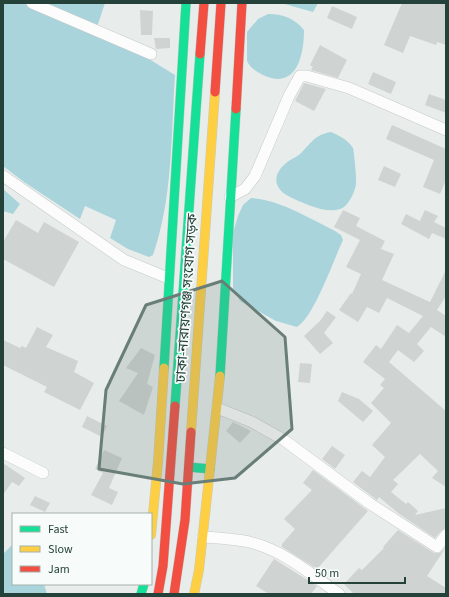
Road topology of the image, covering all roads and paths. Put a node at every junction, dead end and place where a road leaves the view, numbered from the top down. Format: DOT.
graph roads {
  1 [pos="32,3"];
  2 [pos="186,3"];
  3 [pos="204,3"];
  4 [pos="221,3"];
  5 [pos="242,3"];
  6 [pos="150,54"];
  7 [pos="446,130"];
  8 [pos="3,176"];
  9 [pos="230,197"];
  10 [pos="168,278"];
  11 [pos="217,408"];
  12 [pos="3,453"];
  13 [pos="158,462"];
  14 [pos="171,462"];
  15 [pos="189,467"];
  16 [pos="210,469"];
  17 [pos="43,473"];
  18 [pos="152,525"];
  19 [pos="446,535"];
  20 [pos="203,537"];
  21 [pos="158,594"];
  22 [pos="174,594"];
  23 [pos="194,594"];
  24 [pos="339,594"];
  1 -- 6 [label="street"];
  2 -- 10 [label="main road"];
  3 -- 14 [label="main road, ঢাকা-নারায়ণগঞ্জ সংযোগ সড়ক"];
  4 -- 15 [label="main road, ঢাকা-নারায়ণগঞ্জ সংযোগ সড়ক"];
  5 -- 9 [label="main road"];
  7 -- 9 [label="street"];
  8 -- 10 [label="street"];
  9 -- 11 [label="main road"];
  10 -- 13 [label="main road"];
  11 -- 16 [label="main road"];
  11 -- 19 [label="street"];
  12 -- 17 [label="street"];
  13 -- 14 [label="main road"];
  13 -- 18 [label="main road"];
  14 -- 21 [label="main road, ঢাকা-নারায়ণগঞ্জ সংযোগ সড়ক"];
  15 -- 16 [label="main road"];
  15 -- 22 [label="main road, ঢাকা-নারায়ণগঞ্জ সংযোগ সড়ক"];
  16 -- 20 [label="main road"];
  20 -- 23 [label="main road"];
  20 -- 24 [label="street"];
}
